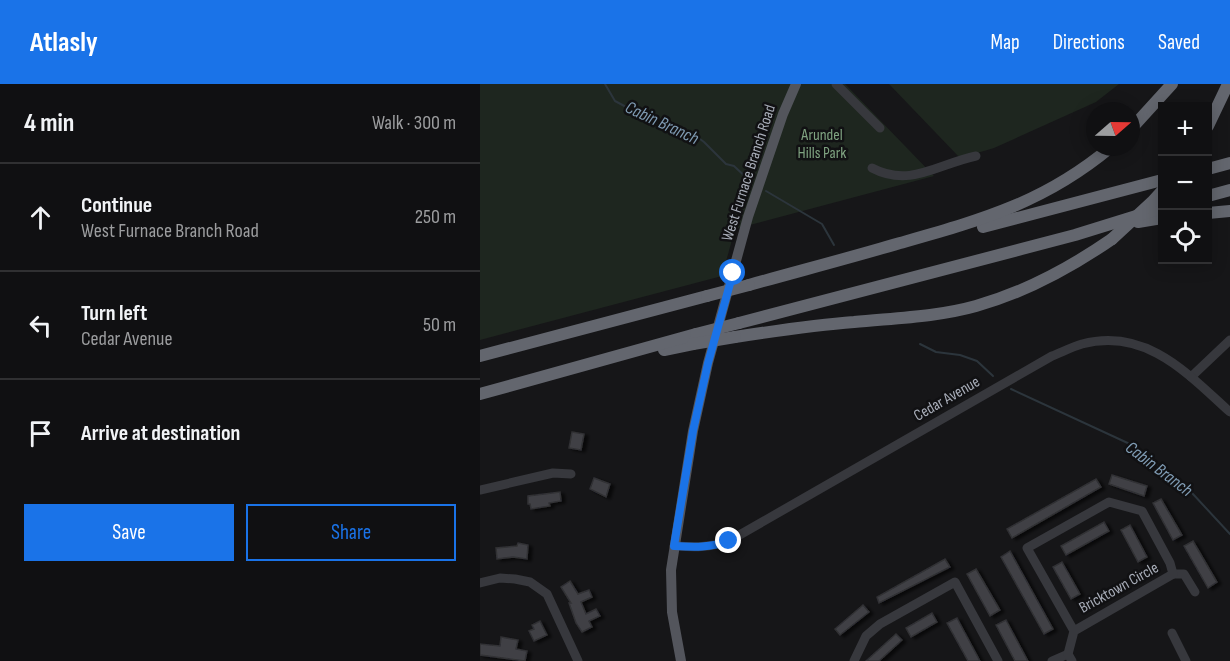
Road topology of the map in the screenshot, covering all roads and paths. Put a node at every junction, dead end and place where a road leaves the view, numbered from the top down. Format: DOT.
graph roads {
  1 [pos="796,84"];
  2 [pos="836,84"];
  3 [pos="1172,84"];
  4 [pos="1228,84"];
  5 [pos="1212,118"];
  6 [pos="1140,119"];
  7 [pos="880,128"];
  8 [pos="976,156"];
  9 [pos="1099,156"];
  10 [pos="1230,163"];
  11 [pos="872,168"];
  12 [pos="1212,168"];
  13 [pos="1158,181"];
  14 [pos="1230,190"];
  15 [pos="1158,195"];
  16 [pos="1212,195"];
  17 [pos="1158,209"];
  18 [pos="1230,211"];
  19 [pos="1212,213"];
  20 [pos="1158,219"];
  21 [pos="1075,235"];
  22 [pos="854,256"];
  23 [pos="694,339"];
  24 [pos="1230,340"];
  25 [pos="480,356"];
  26 [pos="1191,376"];
  27 [pos="480,395"];
  28 [pos="1230,412"];
  29 [pos="571,474"];
  30 [pos="480,490"];
  31 [pos="674,546"];
  32 [pos="1173,574"];
  33 [pos="480,583"];
  34 [pos="1195,592"];
  35 [pos="1074,631"];
  36 [pos="1172,633"];
  37 [pos="1070,657"];
  38 [pos="578,661"];
  39 [pos="681,661"];
  40 [pos="854,661"];
  41 [pos="998,661"];
  42 [pos="1052,661"];
  43 [pos="1186,661"];
  1 -- 31 [label="main road, West Furnace Branch Road"];
  2 -- 7 [label="street"];
  3 -- 6 [label="highway"];
  4 -- 5 [label="highway"];
  8 -- 11 [label="street"];
  9 -- 22 [label="highway"];
  10 -- 12 [label="highway"];
  13 -- 22 [label="highway"];
  14 -- 16 [label="highway"];
  15 -- 23 [label="highway, bridge"];
  17 -- 21 [label="highway"];
  18 -- 19 [label="highway"];
  20 -- 21 [label="highway"];
  21 -- 23 [label="highway, bridge"];
  22 -- 25 [label="highway, bridge"];
  23 -- 27 [label="highway"];
  24 -- 26 [label="street"];
  26 -- 28 [label="street, Cedar Avenue"];
  26 -- 31 [label="street, Cedar Avenue"];
  29 -- 30 [label="street"];
  31 -- 39 [label="main road, West Furnace Branch Road"];
  32 -- 34 [label="street"];
  32 -- 35 [label="street, Bricktown Circle"];
  32 -- 35 [label="street, Bricktown Circle"];
  33 -- 38 [label="street"];
  35 -- 37 [label="street, Bricktown Circle"];
  36 -- 43 [label="street"];
  37 -- 42 [label="street"];
  40 -- 41 [label="street"];
}
